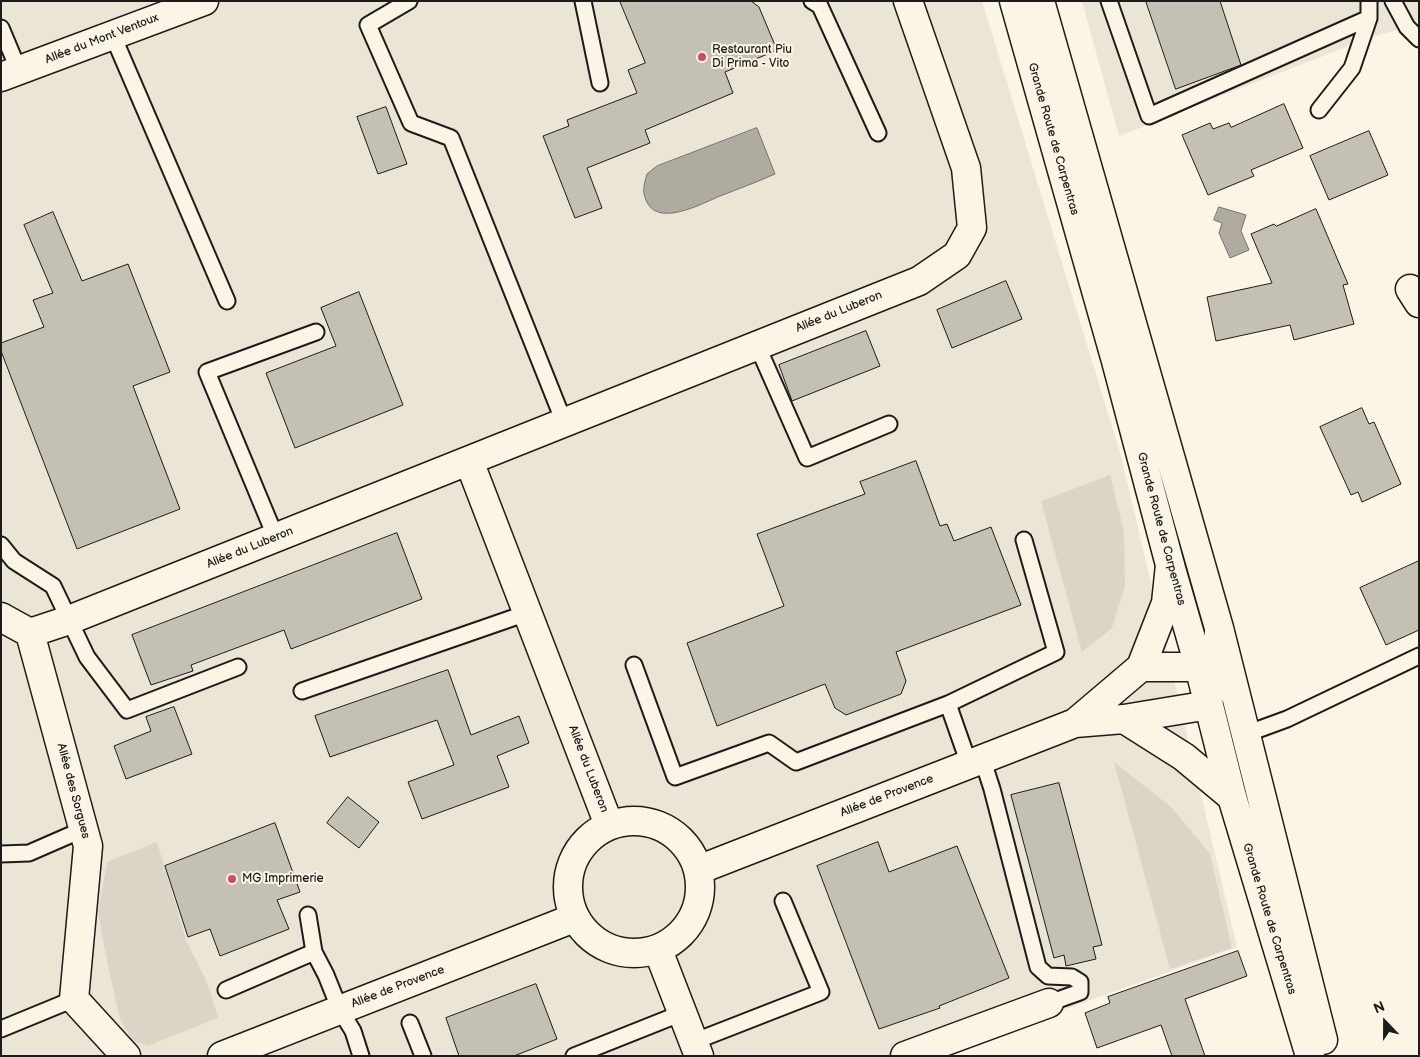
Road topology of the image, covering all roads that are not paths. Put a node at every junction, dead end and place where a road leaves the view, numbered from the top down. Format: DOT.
graph roads {
  1 [pos="204,1"];
  2 [pos="409,1"];
  3 [pos="583,1"];
  4 [pos="812,1"];
  5 [pos="908,1"];
  6 [pos="1014,1"];
  7 [pos="1040,1"];
  8 [pos="1109,1"];
  9 [pos="1369,1"];
  10 [pos="1393,1"];
  11 [pos="155,10"];
  12 [pos="1369,18"];
  13 [pos="1,28"];
  14 [pos="113,36"];
  15 [pos="1419,39"];
  16 [pos="10,74"];
  17 [pos="600,82"];
  18 [pos="1319,110"];
  19 [pos="878,133"];
  20 [pos="227,301"];
  21 [pos="316,332"];
  22 [pos="757,345"];
  23 [pos="564,422"];
  24 [pos="889,424"];
  25 [pos="469,461"];
  26 [pos="276,538"];
  27 [pos="1024,540"];
  28 [pos="1,545"];
  29 [pos="1170,565"];
  30 [pos="528,613"];
  31 [pos="1,617"];
  32 [pos="69,620"];
  33 [pos="1219,628"];
  34 [pos="30,633"];
  35 [pos="1419,656"];
  36 [pos="634,665"];
  37 [pos="238,667"];
  38 [pos="1141,667"];
  39 [pos="1207,668"];
  40 [pos="302,691"];
  41 [pos="1207,702"];
  42 [pos="948,704"];
  43 [pos="1124,719"];
  44 [pos="1075,723"];
  45 [pos="1246,734"];
  46 [pos="976,761"];
  47 [pos="1256,776"];
  48 [pos="1232,797"];
  49 [pos="610,825"];
  50 [pos="84,829"];
  51 [pos="1,854"];
  52 [pos="698,870"];
  53 [pos="783,901"];
  54 [pos="308,914"];
  55 [pos="574,918"];
  56 [pos="658,950"];
  57 [pos="314,952"];
  58 [pos="226,990"];
  59 [pos="74,999"];
  60 [pos="1049,1003"];
  61 [pos="340,1010"];
  62 [pos="682,1013"];
  63 [pos="410,1023"];
  64 [pos="1,1029"];
  65 [pos="696,1049"];
  66 [pos="119,1053"];
  67 [pos="222,1056"];
  68 [pos="360,1056"];
  69 [pos="422,1056"];
  70 [pos="574,1056"];
  71 [pos="905,1056"];
  72 [pos="1310,1056"];
  73 [pos="1327,1056"];
  1 -- 11 [label="street, Allée du Mont Ventoux"];
  2 -- 23 [label="lane"];
  3 -- 17 [label="lane"];
  4 -- 19 [label="lane"];
  5 -- 22 [label="street, Allée du Luberon"];
  6 -- 29 [label="street, Grande Route de Carpentras"];
  7 -- 33 [label="street, Grande Route de Carpentras"];
  8 -- 12 [label="lane"];
  9 -- 12 [label="lane"];
  10 -- 15 [label="lane"];
  11 -- 14 [label="street, Allée du Mont Ventoux"];
  12 -- 18 [label="lane"];
  13 -- 16 [label="lane"];
  14 -- 16 [label="street, Allée du Mont Ventoux"];
  14 -- 20 [label="lane"];
  21 -- 26 [label="lane"];
  22 -- 23 [label="street, Allée du Luberon"];
  22 -- 24 [label="lane"];
  23 -- 25 [label="street, Allée du Luberon"];
  25 -- 26 [label="street, Allée du Luberon"];
  25 -- 30 [label="street, Allée du Luberon"];
  26 -- 32 [label="street, Allée du Luberon"];
  27 -- 42 [label="lane"];
  28 -- 32 [label="lane"];
  29 -- 38 [label="street, Allée de Provence"];
  29 -- 39 [label="street, Grande Route de Carpentras"];
  30 -- 40 [label="lane"];
  30 -- 49 [label="street, Allée du Luberon"];
  31 -- 34 [label="street"];
  32 -- 34 [label="street, Allée du Luberon"];
  32 -- 37 [label="lane"];
  33 -- 39 [label="street"];
  33 -- 45 [label="street, Grande Route de Carpentras"];
  34 -- 50 [label="street, Allée des Sorgues"];
  35 -- 45 [label="lane"];
  36 -- 42 [label="lane"];
  38 -- 39 [label="street"];
  38 -- 44 [label="street, Allée de Provence"];
  39 -- 41 [label="street, Grande Route de Carpentras"];
  39 -- 47 [label="street"];
  41 -- 43 [label="street, Allée de Provence"];
  41 -- 48 [label="street, Grande Route de Carpentras"];
  42 -- 46 [label="lane"];
  43 -- 44 [label="street, Allée de Provence"];
  43 -- 48 [label="street"];
  44 -- 46 [label="street, Allée de Provence"];
  45 -- 47 [label="street, Grande Route de Carpentras"];
  46 -- 52 [label="street, Allée de Provence"];
  46 -- 60 [label="lane"];
  47 -- 73 [label="street, Grande Route de Carpentras"];
  48 -- 72 [label="street, Grande Route de Carpentras"];
  49 -- 52 [label="street"];
  49 -- 55 [label="street"];
  50 -- 51 [label="lane"];
  50 -- 59 [label="street, Allée des Sorgues"];
  52 -- 56 [label="street"];
  53 -- 65 [label="lane"];
  54 -- 57 [label="lane"];
  55 -- 56 [label="street"];
  55 -- 61 [label="street, Allée de Provence"];
  56 -- 62 [label="street"];
  57 -- 58 [label="lane"];
  57 -- 61 [label="lane"];
  59 -- 64 [label="lane"];
  59 -- 66 [label="street"];
  60 -- 71 [label="street"];
  61 -- 67 [label="street, Allée de Provence"];
  61 -- 68 [label="lane"];
  62 -- 65 [label="street"];
  62 -- 70 [label="lane"];
  63 -- 69 [label="lane"];
}
